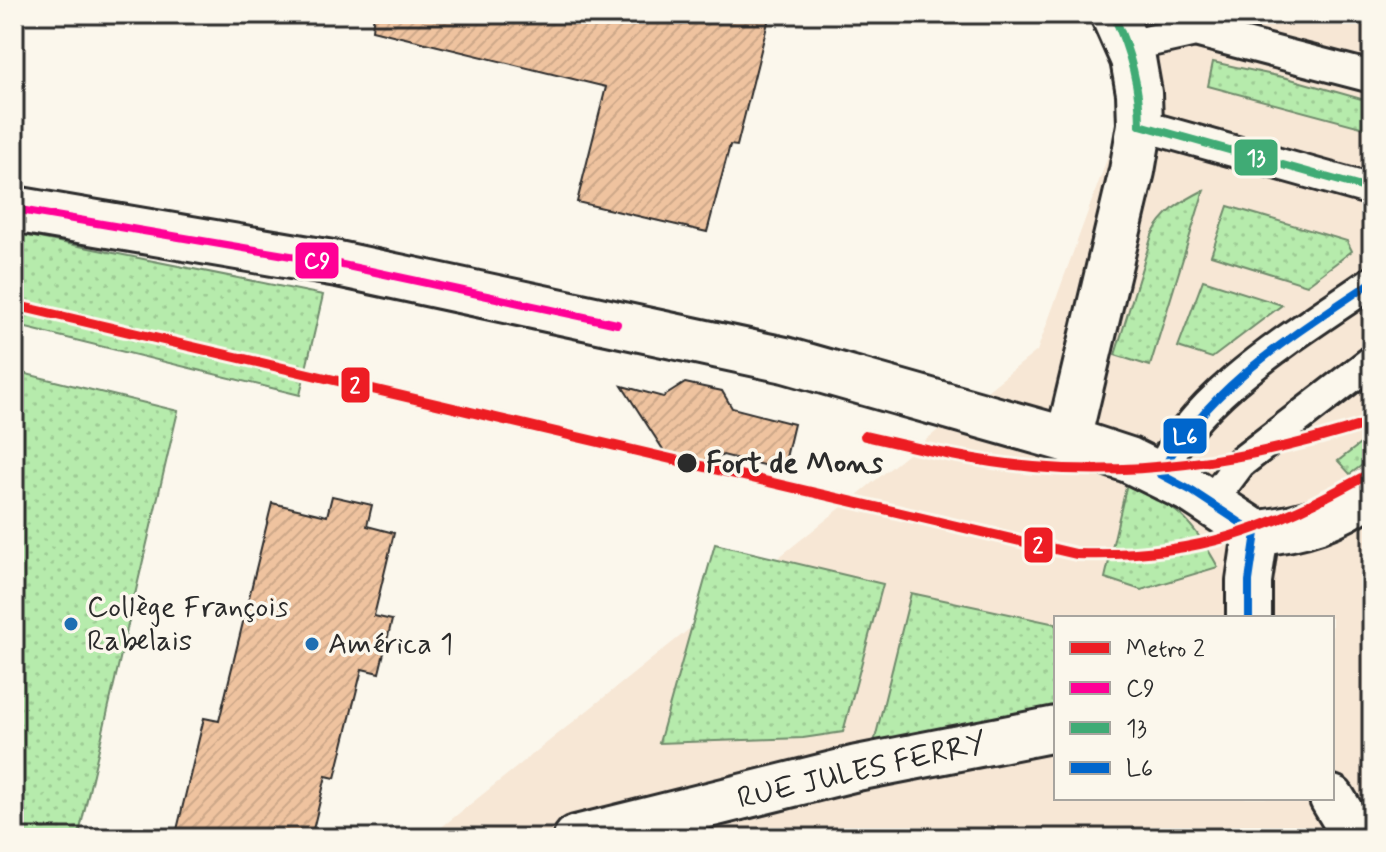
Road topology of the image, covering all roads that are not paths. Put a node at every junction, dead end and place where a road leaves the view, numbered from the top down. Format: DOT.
graph roads {
  1 [pos="1121,30"];
  2 [pos="1372,77"];
  3 [pos="1140,125"];
  4 [pos="1372,190"];
  5 [pos="14,209"];
  6 [pos="1372,282"];
  7 [pos="1372,361"];
  8 [pos="1068,440"];
  9 [pos="1160,474"];
  10 [pos="1372,491"];
  11 [pos="1210,503"];
  12 [pos="1256,533"];
  13 [pos="1249,616"];
  14 [pos="1054,729"];
  15 [pos="1333,800"];
  16 [pos="576,838"];
  17 [pos="1356,838"];
  1 -- 2 [label="lane"];
  1 -- 3 [label="main road"];
  3 -- 4 [label="lane"];
  3 -- 8 [label="main road"];
  5 -- 8 [label="main road"];
  6 -- 9 [label="lane"];
  7 -- 11 [label="lane"];
  8 -- 9 [label="main road"];
  9 -- 11 [label="main road"];
  10 -- 12 [label="main road"];
  11 -- 12 [label="main road"];
  12 -- 13 [label="main road"];
  14 -- 16 [label="main road, RUE JULES FERRY"];
  15 -- 17 [label="main road"];
}
